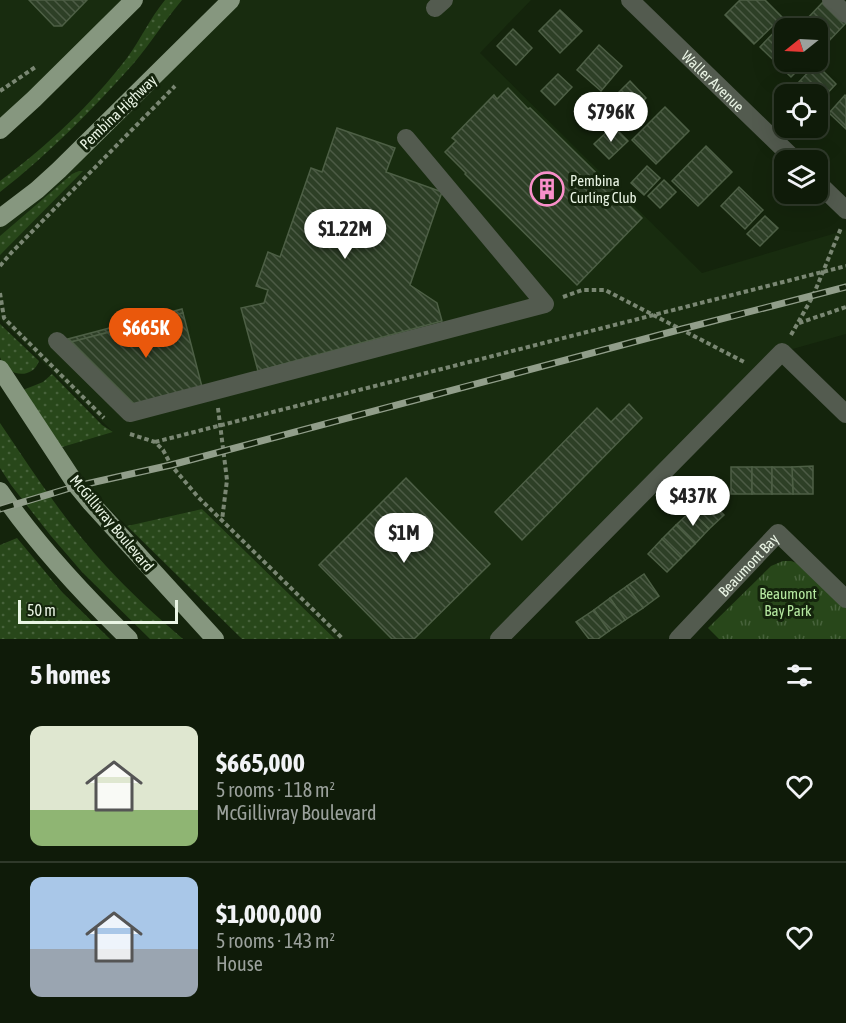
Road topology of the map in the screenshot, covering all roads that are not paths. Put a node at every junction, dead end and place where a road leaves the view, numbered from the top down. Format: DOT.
graph roads {
  1 [pos="134,0"];
  2 [pos="231,0"];
  3 [pos="630,0"];
  4 [pos="831,0"];
  5 [pos="846,14"];
  6 [pos="0,130"];
  7 [pos="406,138"];
  8 [pos="785,150"];
  9 [pos="828,196"];
  10 [pos="6,214"];
  11 [pos="844,217"];
  12 [pos="0,223"];
  13 [pos="57,340"];
  14 [pos="0,369"];
  15 [pos="846,414"];
  16 [pos="0,491"];
  17 [pos="846,599"];
  18 [pos="129,639"];
  19 [pos="214,639"];
  20 [pos="499,639"];
  21 [pos="678,639"];
  1 -- 6 [label="main road"];
  2 -- 10 [label="main road, Pembina Highway"];
  3 -- 8 [label="street, Waller Avenue"];
  4 -- 5 [label="street"];
  7 -- 13 [label="street"];
  9 -- 11 [label="street"];
  10 -- 12 [label="main road, Pembina Highway"];
  14 -- 19 [label="main road, McGillivray Boulevard"];
  15 -- 20 [label="street"];
  16 -- 18 [label="main road"];
  17 -- 21 [label="street, Beaumont Bay"];
}
